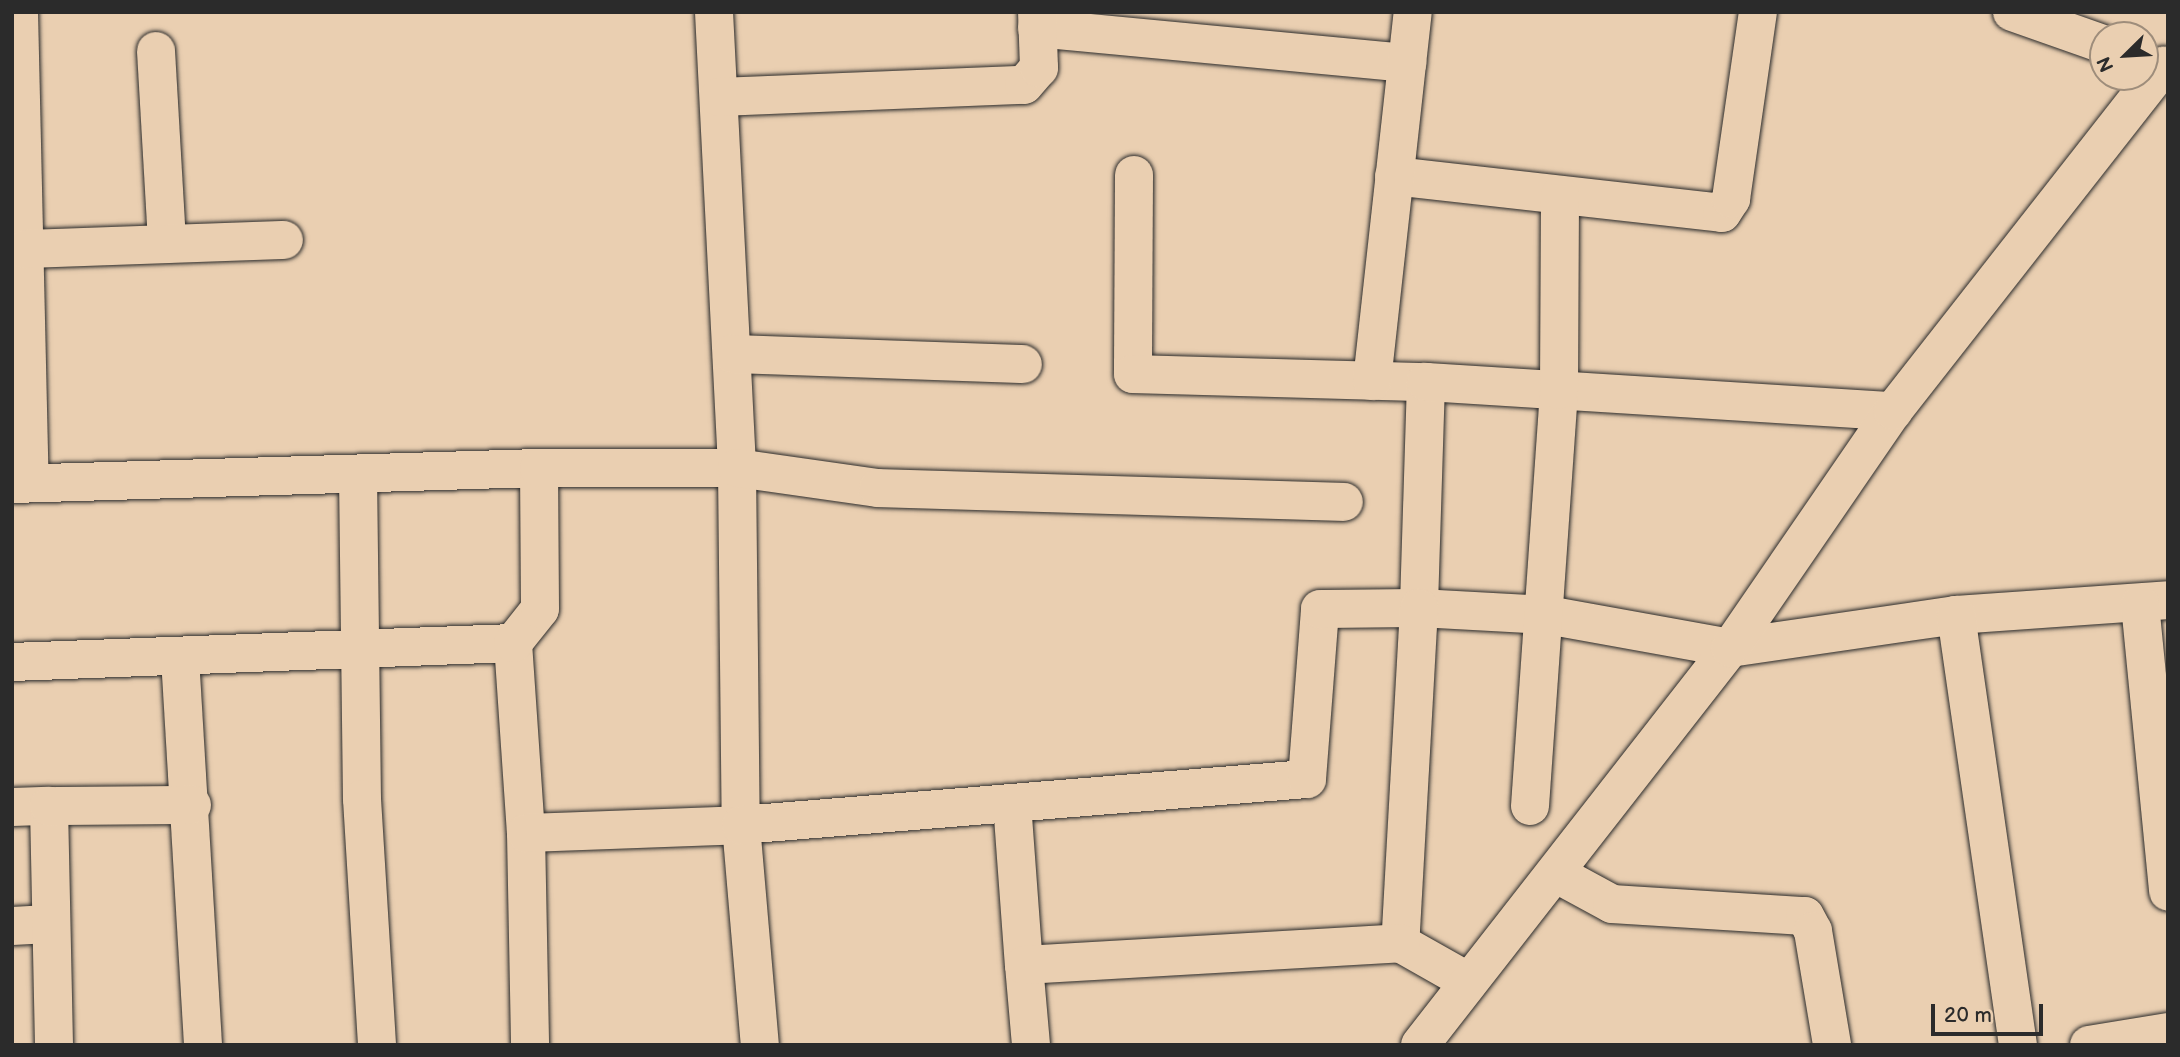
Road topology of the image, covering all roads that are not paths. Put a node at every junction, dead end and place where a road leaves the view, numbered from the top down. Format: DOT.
graph roads {
  1 [pos="19,12"];
  2 [pos="714,12"];
  3 [pos="1413,12"];
  4 [pos="1758,12"];
  5 [pos="2012,12"];
  6 [pos="1037,20"];
  7 [pos="2089,39"];
  8 [pos="156,51"];
  9 [pos="1407,63"];
  10 [pos="2138,91"];
  11 [pos="719,97"];
  12 [pos="1134,175"];
  13 [pos="1394,176"];
  14 [pos="1560,195"];
  15 [pos="284,240"];
  16 [pos="167,244"];
  17 [pos="25,249"];
  18 [pos="732,354"];
  19 [pos="1023,364"];
  20 [pos="1372,381"];
  21 [pos="1426,382"];
  22 [pos="1559,390"];
  23 [pos="1893,411"];
  24 [pos="539,468"];
  25 [pos="737,468"];
  26 [pos="358,474"];
  27 [pos="21,484"];
  28 [pos="1345,502"];
  29 [pos="2154,602"];
  30 [pos="1419,608"];
  31 [pos="1547,615"];
  32 [pos="1956,615"];
  33 [pos="513,643"];
  34 [pos="1730,648"];
  35 [pos="358,650"];
  36 [pos="180,657"];
  37 [pos="12,662"];
  38 [pos="1012,803"];
  39 [pos="192,805"];
  40 [pos="30,806"];
  41 [pos="1530,806"];
  42 [pos="741,825"];
  43 [pos="526,833"];
  44 [pos="1555,873"];
  45 [pos="2168,892"];
  46 [pos="31,925"];
  47 [pos="1400,943"];
  48 [pos="1024,965"];
  49 [pos="1469,982"];
  50 [pos="2168,1032"];
  51 [pos="2095,1044"];
  52 [pos="54,1045"];
  53 [pos="203,1045"];
  54 [pos="377,1045"];
  55 [pos="530,1045"];
  56 [pos="760,1045"];
  57 [pos="1031,1045"];
  58 [pos="1420,1045"];
  59 [pos="1832,1045"];
  60 [pos="2018,1045"];
  1 -- 17 [label="street"];
  2 -- 11 [label="street"];
  3 -- 9 [label="street"];
  4 -- 14 [label="street"];
  5 -- 7 [label="street"];
  6 -- 9 [label="street"];
  6 -- 11 [label="street"];
  8 -- 16 [label="street"];
  9 -- 13 [label="street"];
  10 -- 23 [label="street"];
  11 -- 18 [label="street"];
  12 -- 20 [label="street"];
  13 -- 14 [label="street"];
  13 -- 20 [label="street"];
  14 -- 22 [label="street"];
  15 -- 16 [label="street"];
  16 -- 17 [label="street"];
  17 -- 27 [label="street"];
  18 -- 19 [label="street"];
  18 -- 25 [label="street"];
  20 -- 21 [label="street"];
  21 -- 22 [label="street"];
  21 -- 30 [label="street"];
  22 -- 23 [label="street"];
  22 -- 31 [label="street"];
  23 -- 34 [label="street"];
  24 -- 25 [label="street"];
  24 -- 26 [label="street"];
  24 -- 33 [label="street"];
  25 -- 28 [label="street"];
  25 -- 42 [label="street"];
  26 -- 27 [label="street"];
  26 -- 35 [label="street"];
  29 -- 32 [label="street"];
  29 -- 45 [label="street"];
  30 -- 31 [label="street"];
  30 -- 38 [label="street"];
  30 -- 47 [label="street"];
  31 -- 34 [label="street"];
  31 -- 41 [label="street"];
  32 -- 34 [label="street"];
  32 -- 60 [label="street"];
  33 -- 35 [label="street"];
  33 -- 43 [label="street"];
  34 -- 44 [label="street"];
  35 -- 36 [label="street"];
  35 -- 54 [label="street"];
  36 -- 37 [label="street"];
  36 -- 39 [label="street"];
  38 -- 42 [label="street"];
  38 -- 48 [label="street"];
  39 -- 40 [label="street"];
  39 -- 53 [label="street"];
  40 -- 46 [label="street"];
  42 -- 43 [label="street"];
  42 -- 56 [label="street"];
  43 -- 55 [label="street"];
  44 -- 49 [label="street"];
  44 -- 59 [label="street"];
  46 -- 52 [label="street"];
  47 -- 48 [label="street"];
  47 -- 49 [label="street"];
  48 -- 57 [label="street"];
  49 -- 58 [label="street"];
  50 -- 51 [label="street"];
}
